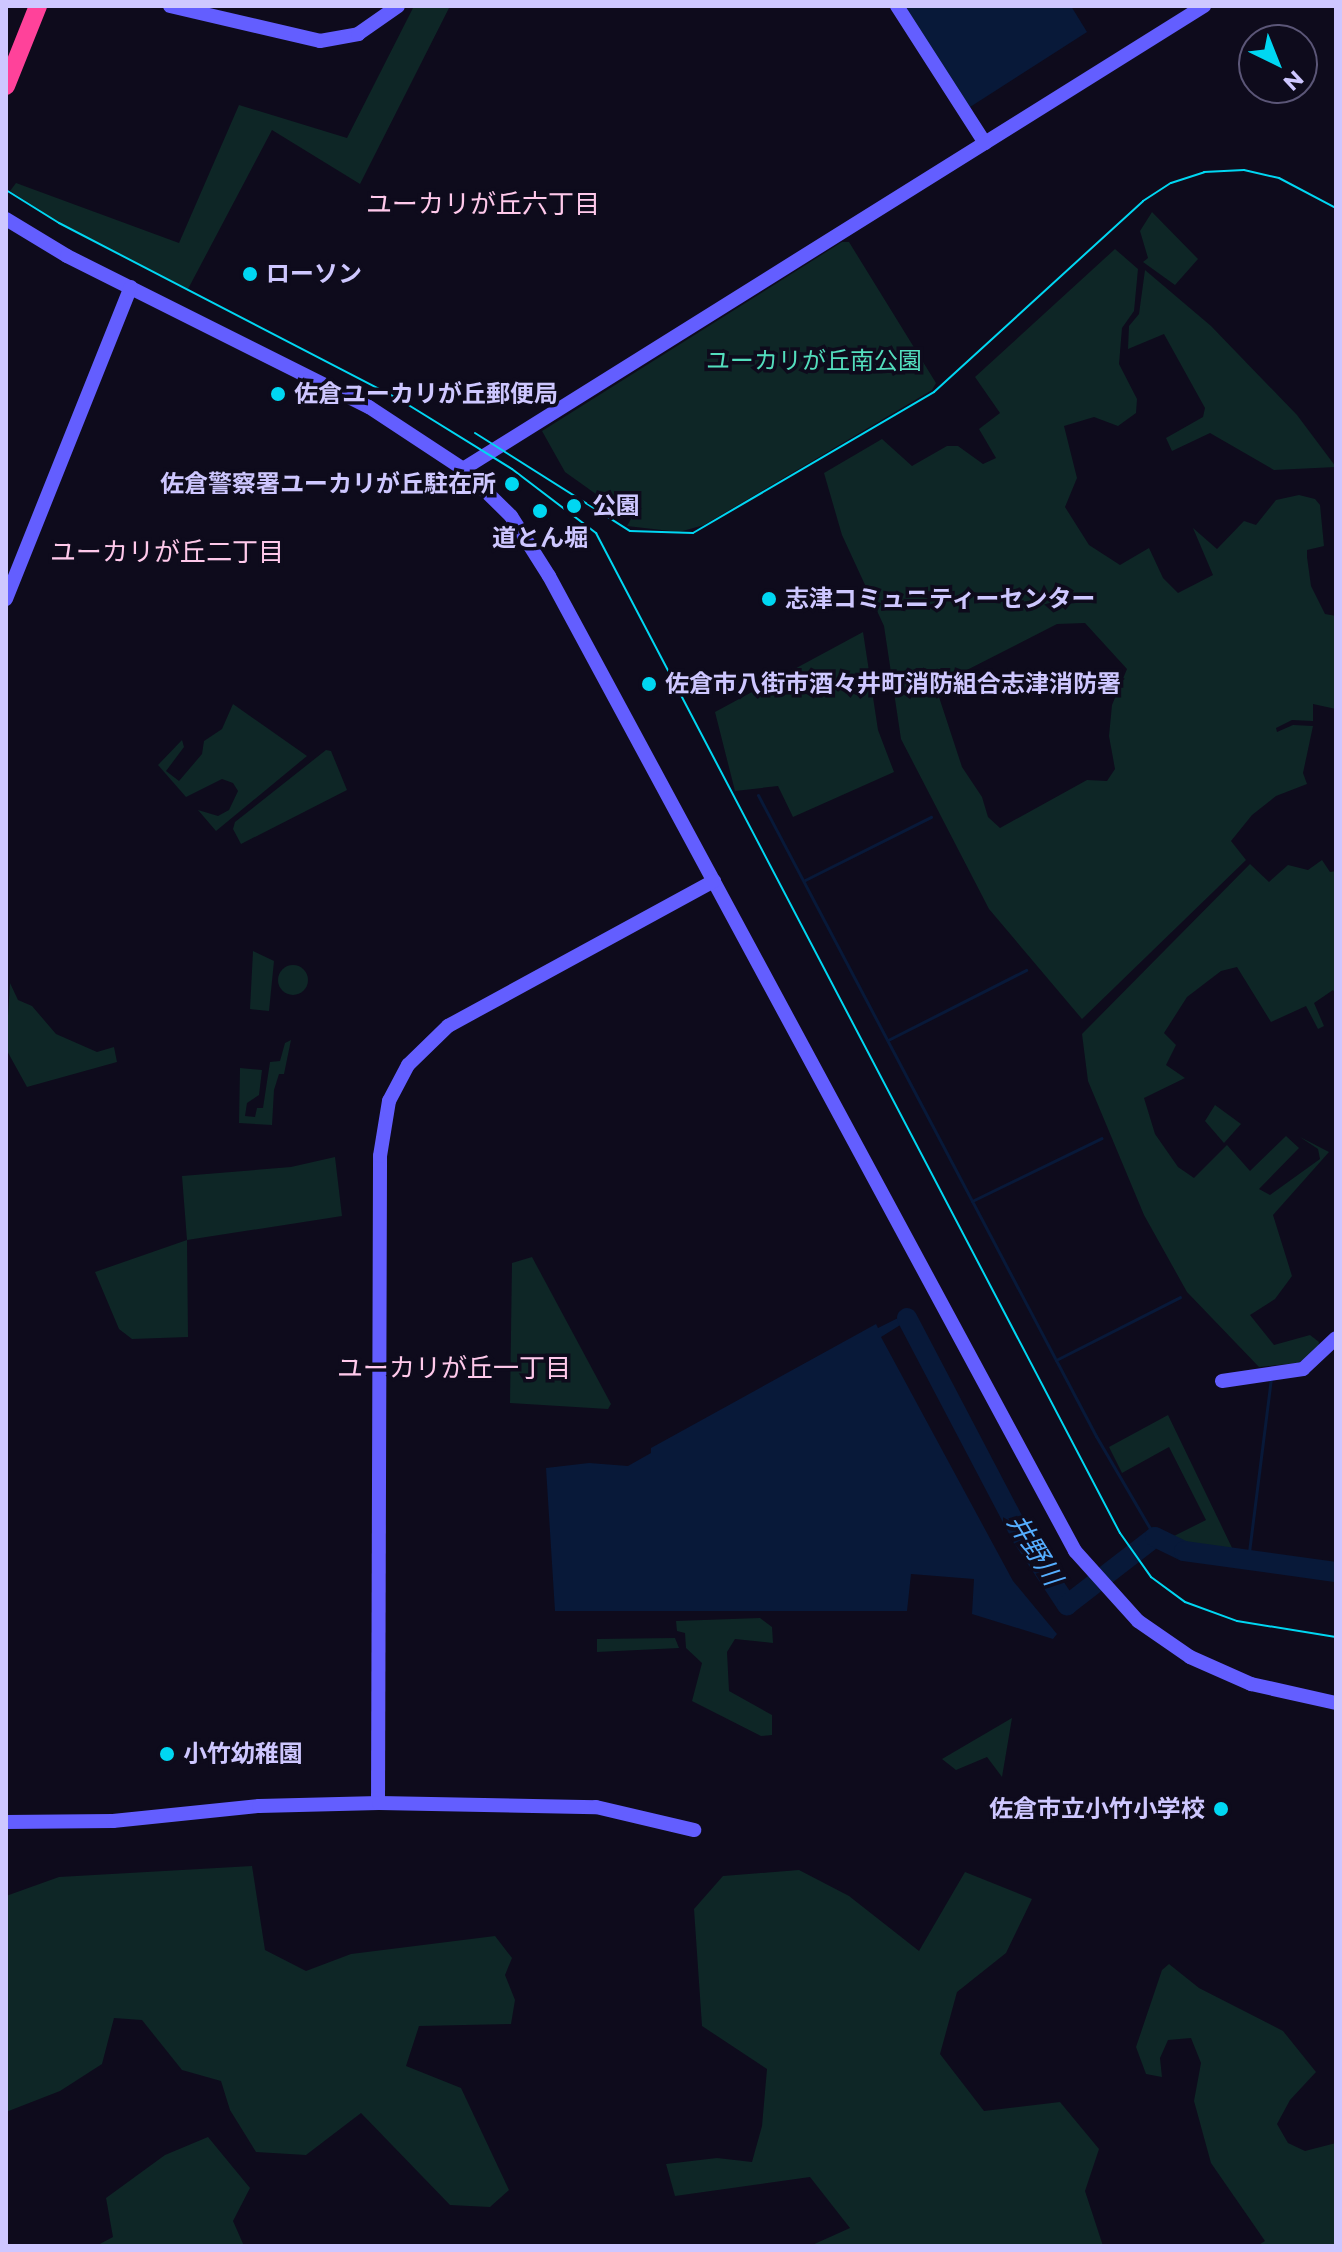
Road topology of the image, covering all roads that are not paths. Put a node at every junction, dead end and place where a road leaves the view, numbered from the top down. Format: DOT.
graph roads {
  1 [pos="38,6"];
  2 [pos="170,6"];
  3 [pos="398,6"];
  4 [pos="897,6"];
  5 [pos="1204,6"];
  6 [pos="6,86"];
  7 [pos="985,143"];
  8 [pos="6,219"];
  9 [pos="131,287"];
  10 [pos="463,469"];
  11 [pos="6,599"];
  12 [pos="714,881"];
  13 [pos="1336,1338"];
  14 [pos="1222,1381"];
  15 [pos="1336,1703"];
  16 [pos="378,1803"];
  17 [pos="6,1822"];
  18 [pos="694,1830"];
  1 -- 6 [label="highway"];
  2 -- 3 [label="street"];
  4 -- 7 [label="street"];
  5 -- 7 [label="street"];
  7 -- 10 [label="street"];
  8 -- 9 [label="street"];
  9 -- 10 [label="street"];
  9 -- 11 [label="street"];
  10 -- 12 [label="street"];
  12 -- 15 [label="street"];
  12 -- 16 [label="street"];
  13 -- 14 [label="street"];
  16 -- 17 [label="street"];
  16 -- 18 [label="street"];
}
